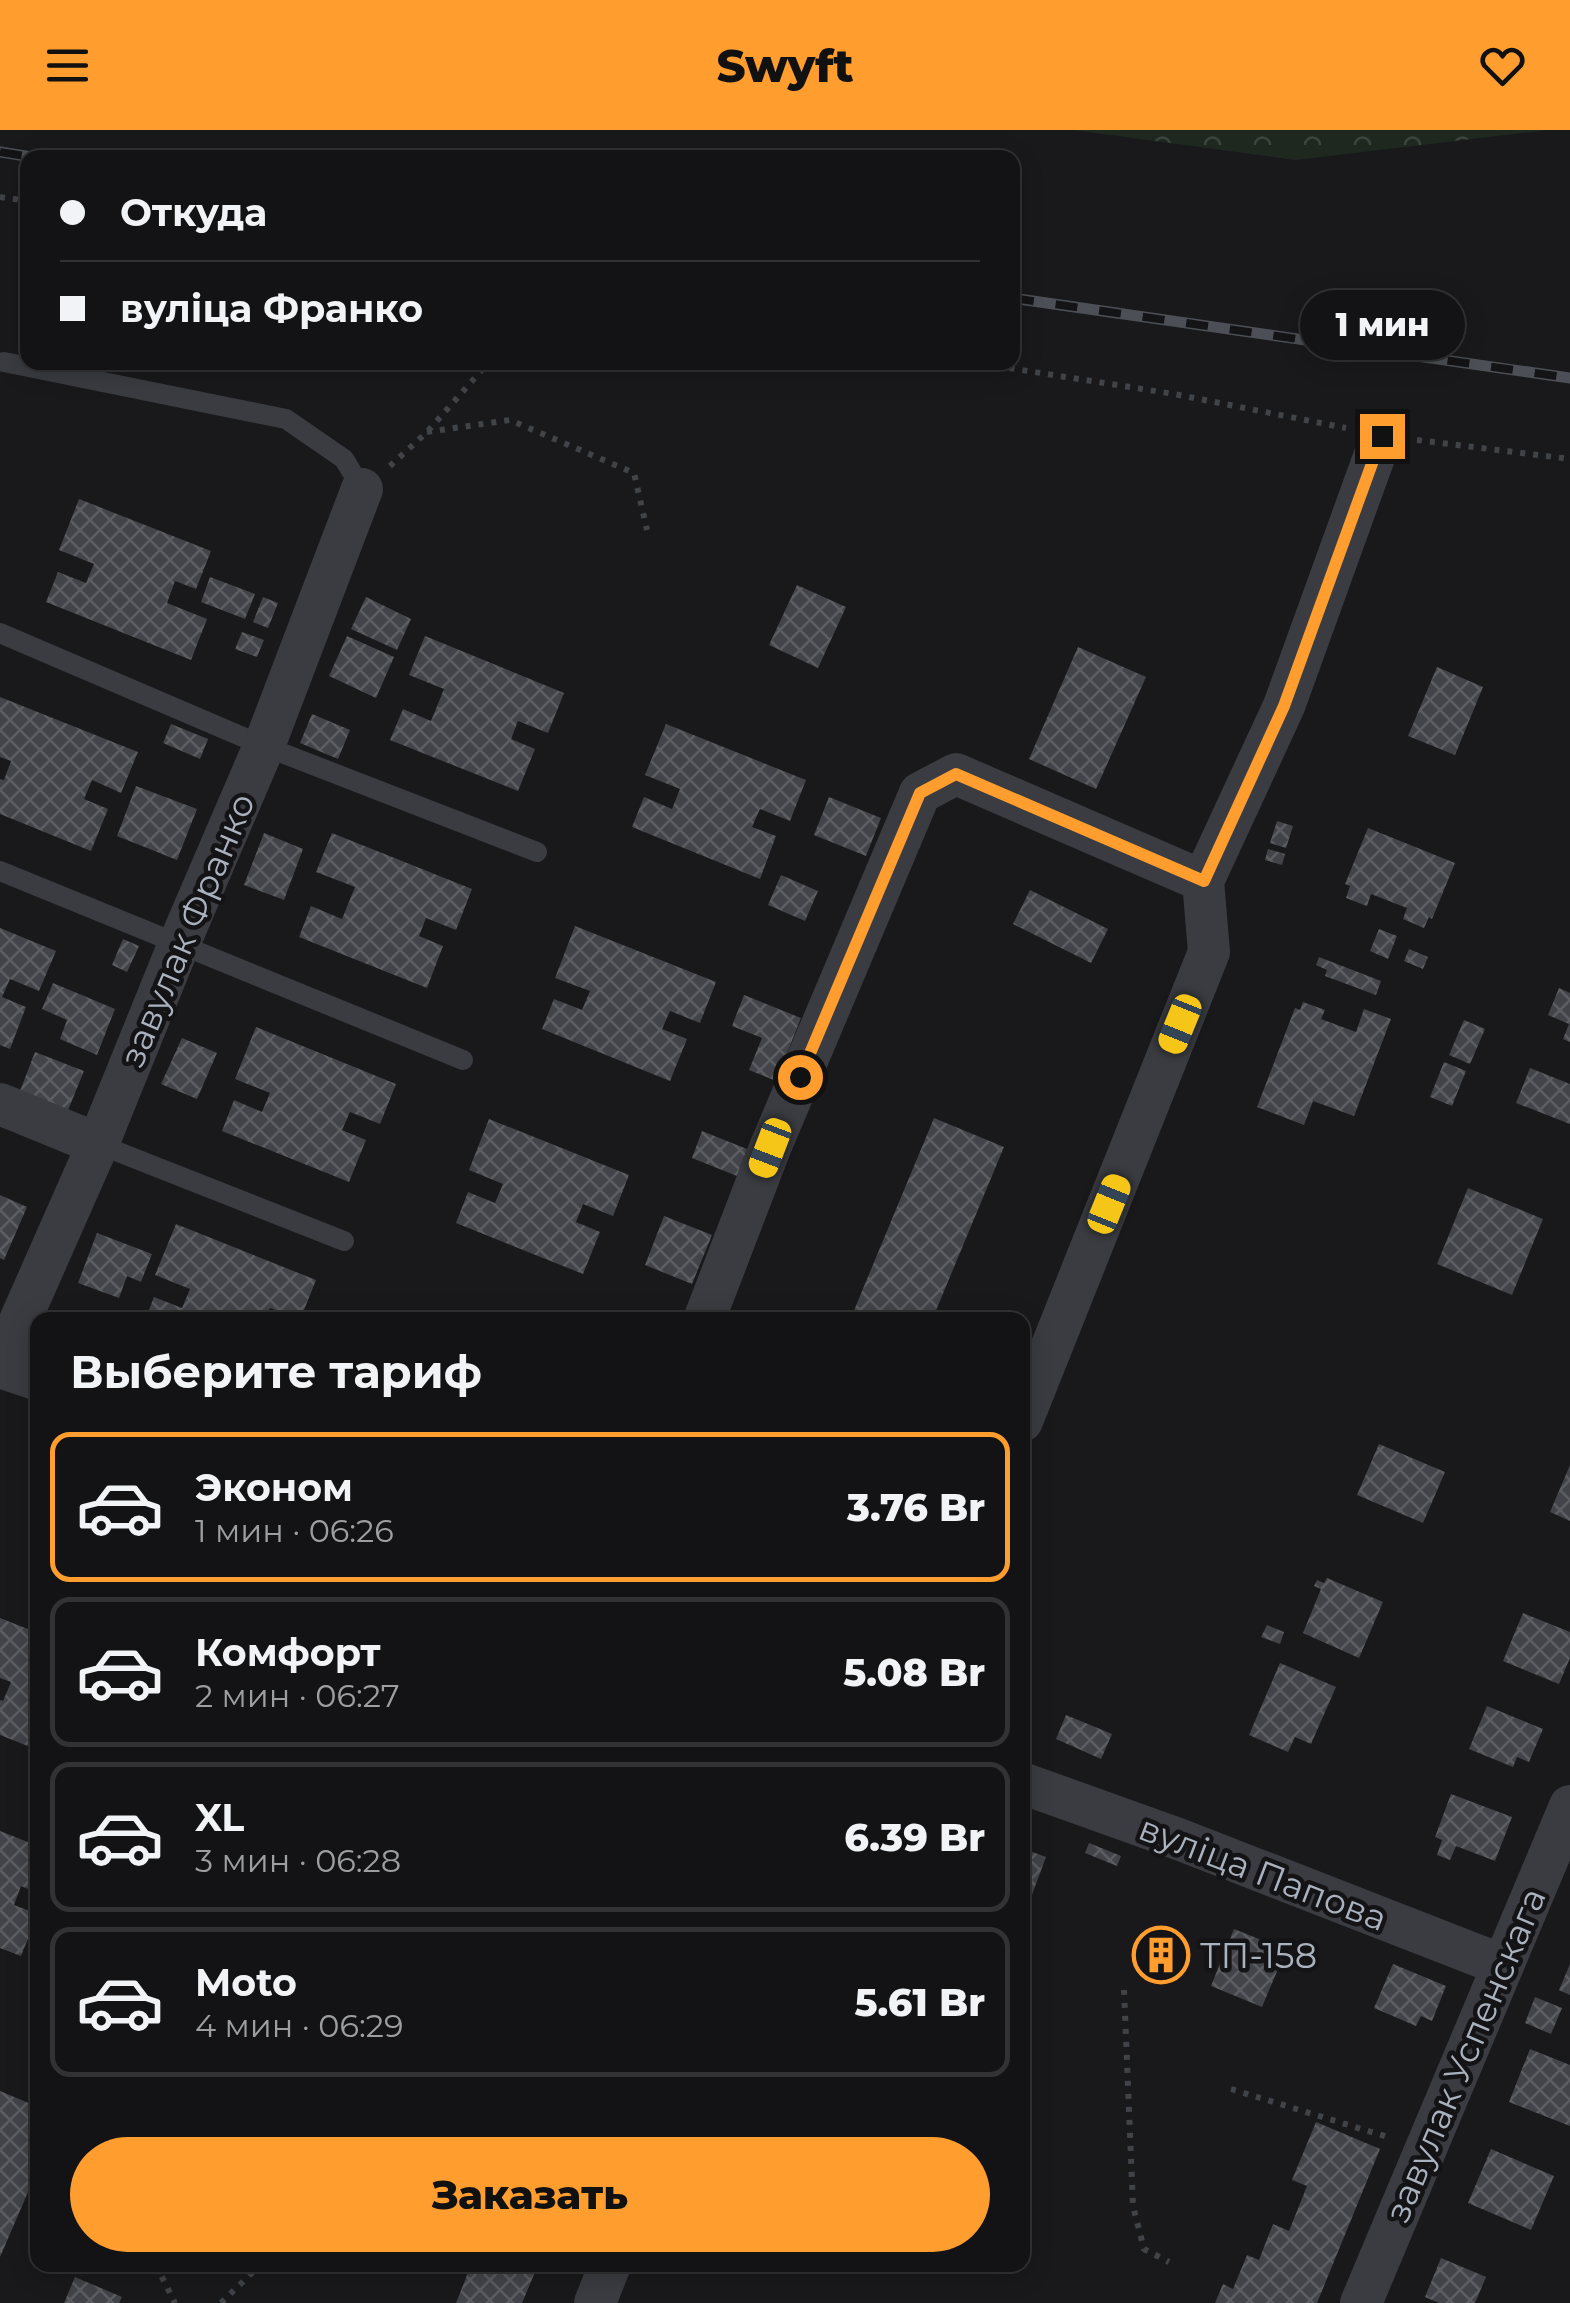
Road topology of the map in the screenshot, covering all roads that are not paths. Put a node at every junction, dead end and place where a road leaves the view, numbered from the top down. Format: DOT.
graph roads {
  1 [pos="4,362"];
  2 [pos="20,365"];
  3 [pos="44,370"];
  4 [pos="1382,436"];
  5 [pos="362,488"];
  6 [pos="0,633"];
  7 [pos="264,746"];
  8 [pos="537,852"];
  9 [pos="0,871"];
  10 [pos="1204,881"];
  11 [pos="178,944"];
  12 [pos="463,1060"];
  13 [pos="0,1104"];
  14 [pos="98,1144"];
  15 [pos="344,1241"];
  16 [pos="707,1312"];
  17 [pos="0,1366"];
  18 [pos="30,1377"];
  19 [pos="1030,1401"];
  20 [pos="1030,1787"];
  21 [pos="1570,1806"];
  22 [pos="1502,1965"];
  23 [pos="607,2272"];
  24 [pos="595,2303"];
  25 [pos="1362,2303"];
  1 -- 2 [label="lane"];
  3 -- 5 [label="lane"];
  4 -- 10 [label="street"];
  5 -- 7 [label="street, завулак Франко"];
  6 -- 7 [label="lane"];
  7 -- 8 [label="lane"];
  7 -- 11 [label="street, завулак Франко"];
  9 -- 11 [label="lane"];
  10 -- 16 [label="street"];
  10 -- 19 [label="street"];
  11 -- 12 [label="lane"];
  11 -- 14 [label="street, завулак Франко"];
  13 -- 14 [label="street"];
  14 -- 15 [label="lane"];
  14 -- 17 [label="street, завулак Франко"];
  17 -- 18 [label="street"];
  20 -- 22 [label="street, вуліца Папова"];
  21 -- 22 [label="street, завулак Успенскага"];
  22 -- 25 [label="street, завулак Успенскага"];
  23 -- 24 [label="street"];
}
